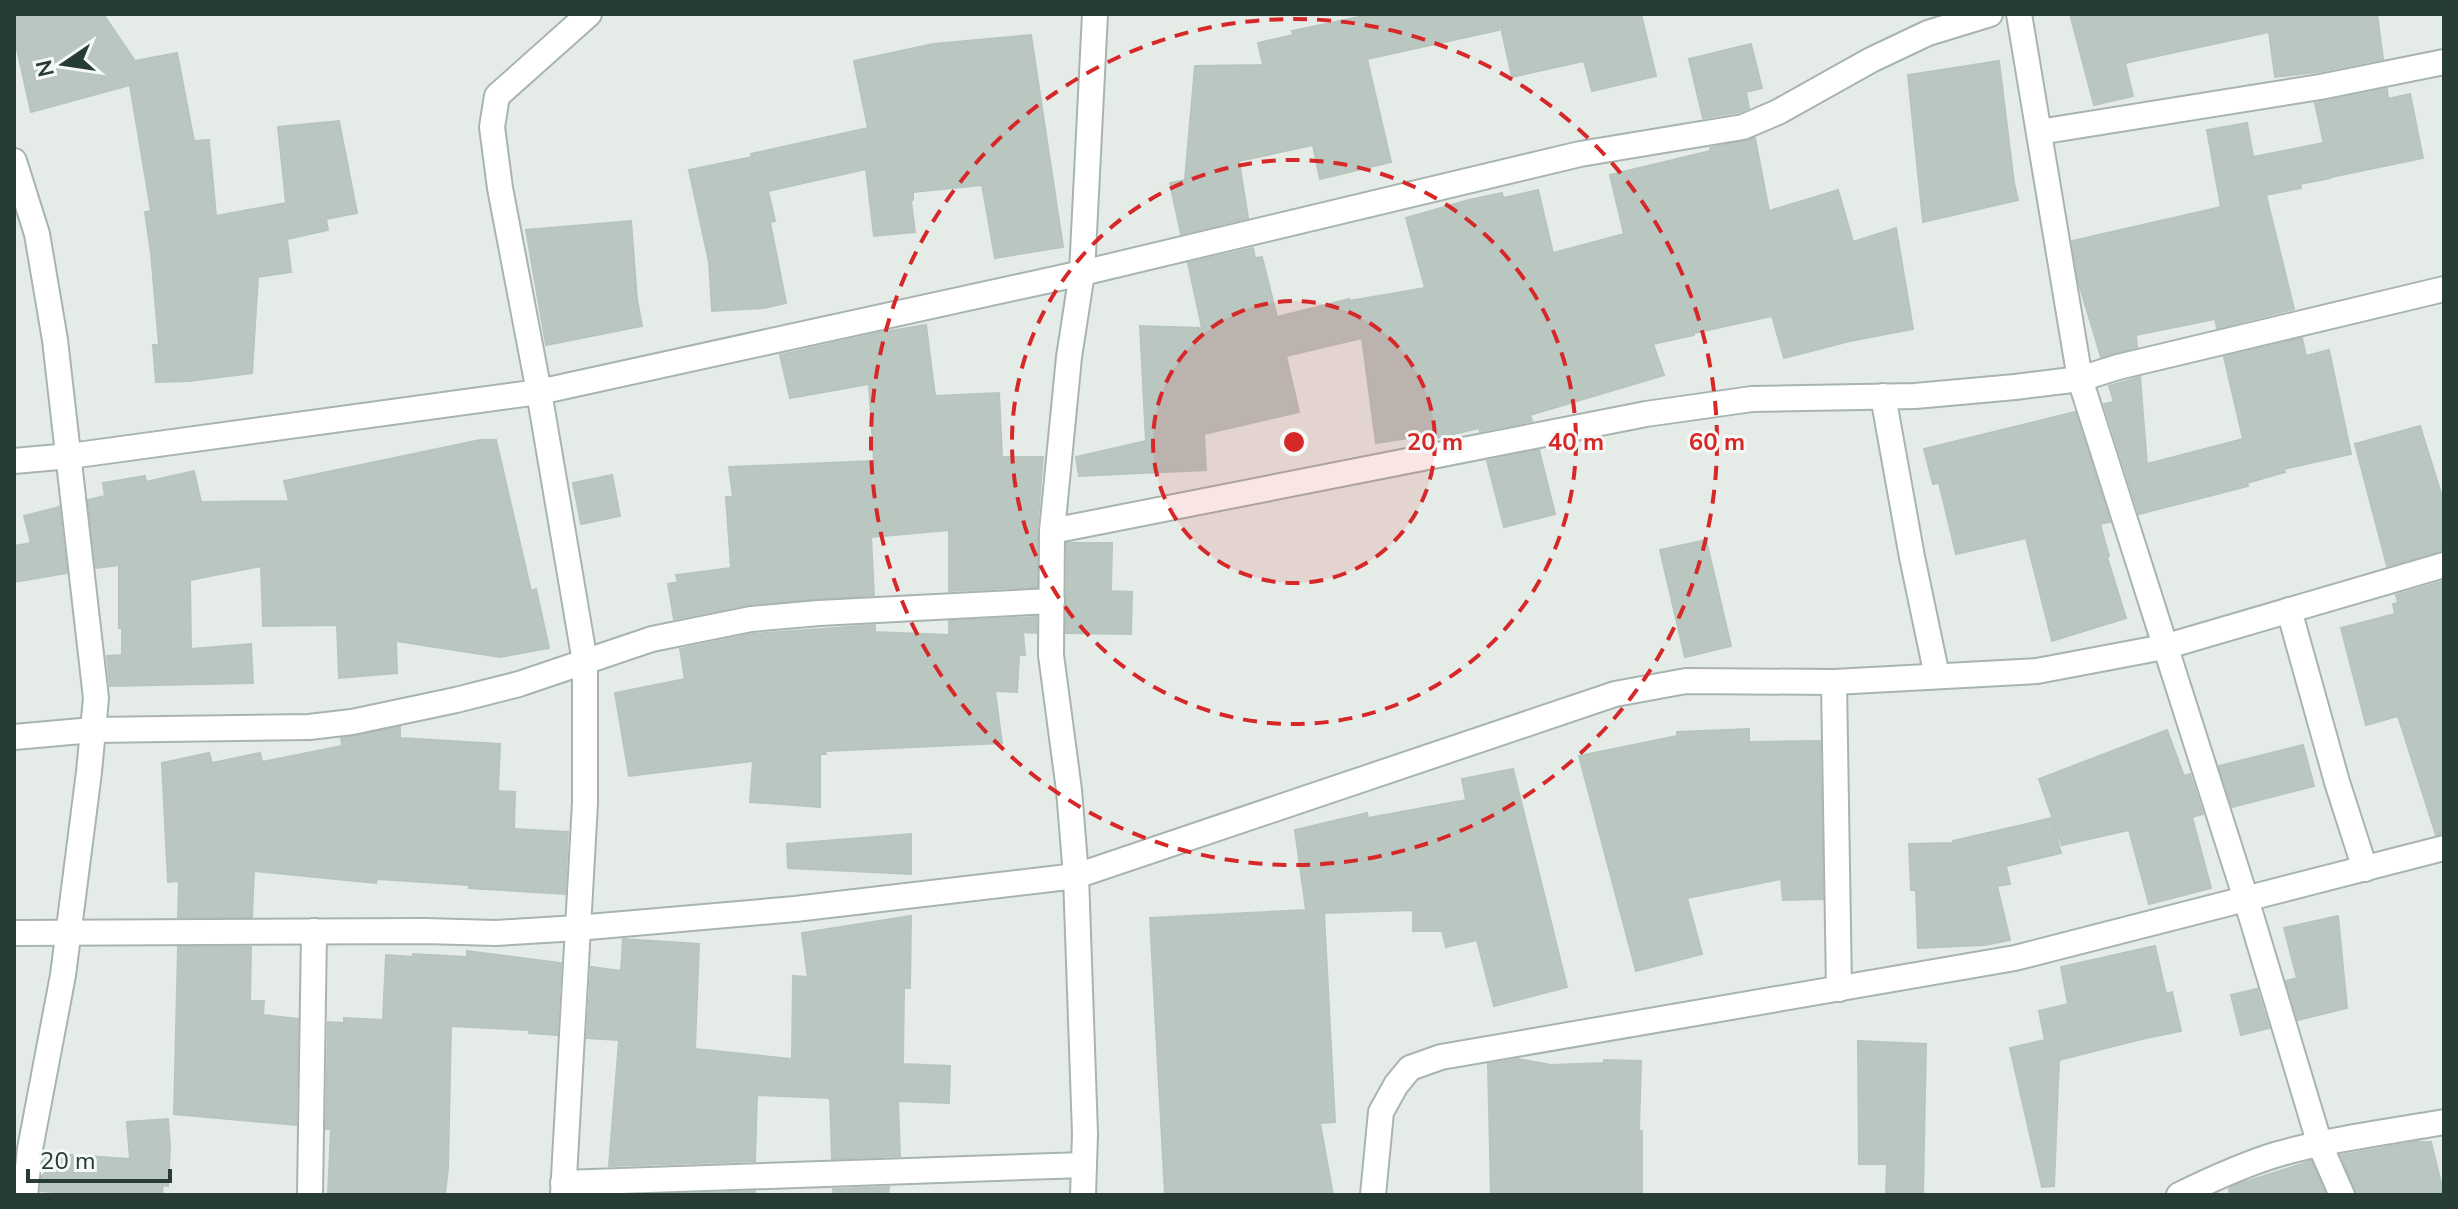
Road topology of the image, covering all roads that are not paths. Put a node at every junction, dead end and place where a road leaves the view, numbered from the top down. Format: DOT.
graph roads {
  1 [pos="589,14"];
  2 [pos="1095,14"];
  3 [pos="1990,14"];
  4 [pos="2019,14"];
  5 [pos="1925,23"];
  6 [pos="2444,62"];
  7 [pos="2039,132"];
  8 [pos="14,161"];
  9 [pos="1082,273"];
  10 [pos="2444,289"];
  11 [pos="2080,379"];
  12 [pos="539,392"];
  13 [pos="1883,396"];
  14 [pos="70,456"];
  15 [pos="14,461"];
  16 [pos="1052,531"];
  17 [pos="2444,565"];
  18 [pos="1052,601"];
  19 [pos="2289,610"];
  20 [pos="2164,647"];
  21 [pos="585,662"];
  22 [pos="1937,676"];
  23 [pos="1834,682"];
  24 [pos="93,730"];
  25 [pos="14,737"];
  26 [pos="2444,848"];
  27 [pos="2365,869"];
  28 [pos="1076,876"];
  29 [pos="2246,899"];
  30 [pos="577,928"];
  31 [pos="314,931"];
  32 [pos="69,932"];
  33 [pos="14,933"];
  34 [pos="1839,989"];
  35 [pos="2444,1122"];
  36 [pos="2320,1145"];
  37 [pos="1084,1165"];
  38 [pos="563,1189"];
  39 [pos="25,1195"];
  40 [pos="310,1195"];
  41 [pos="1083,1195"];
  42 [pos="1373,1195"];
  43 [pos="2179,1195"];
  44 [pos="2342,1195"];
  1 -- 12 [label="street"];
  2 -- 9 [label="street"];
  3 -- 5 [label="street"];
  4 -- 7 [label="street"];
  5 -- 9 [label="street"];
  6 -- 7 [label="street"];
  7 -- 11 [label="street"];
  8 -- 14 [label="street"];
  9 -- 12 [label="street"];
  9 -- 16 [label="street"];
  10 -- 11 [label="street"];
  11 -- 13 [label="street"];
  11 -- 20 [label="street"];
  12 -- 14 [label="street"];
  12 -- 21 [label="street"];
  13 -- 16 [label="street"];
  13 -- 22 [label="street"];
  14 -- 15 [label="street"];
  14 -- 24 [label="street"];
  16 -- 18 [label="street"];
  17 -- 19 [label="street"];
  18 -- 21 [label="street"];
  18 -- 28 [label="street"];
  19 -- 20 [label="street"];
  19 -- 27 [label="street"];
  20 -- 22 [label="street"];
  20 -- 29 [label="street"];
  21 -- 24 [label="street"];
  21 -- 30 [label="street"];
  22 -- 23 [label="street"];
  23 -- 28 [label="street"];
  23 -- 34 [label="street"];
  24 -- 25 [label="street"];
  24 -- 32 [label="street"];
  26 -- 27 [label="street"];
  27 -- 29 [label="street"];
  28 -- 30 [label="street"];
  28 -- 37 [label="street"];
  29 -- 34 [label="street"];
  29 -- 36 [label="street"];
  30 -- 31 [label="street"];
  30 -- 38 [label="street"];
  31 -- 32 [label="street"];
  31 -- 40 [label="street"];
  32 -- 33 [label="street"];
  32 -- 39 [label="street"];
  34 -- 42 [label="street"];
  35 -- 36 [label="street"];
  36 -- 43 [label="street"];
  36 -- 44 [label="street"];
  37 -- 38 [label="street"];
  37 -- 41 [label="street"];
}
